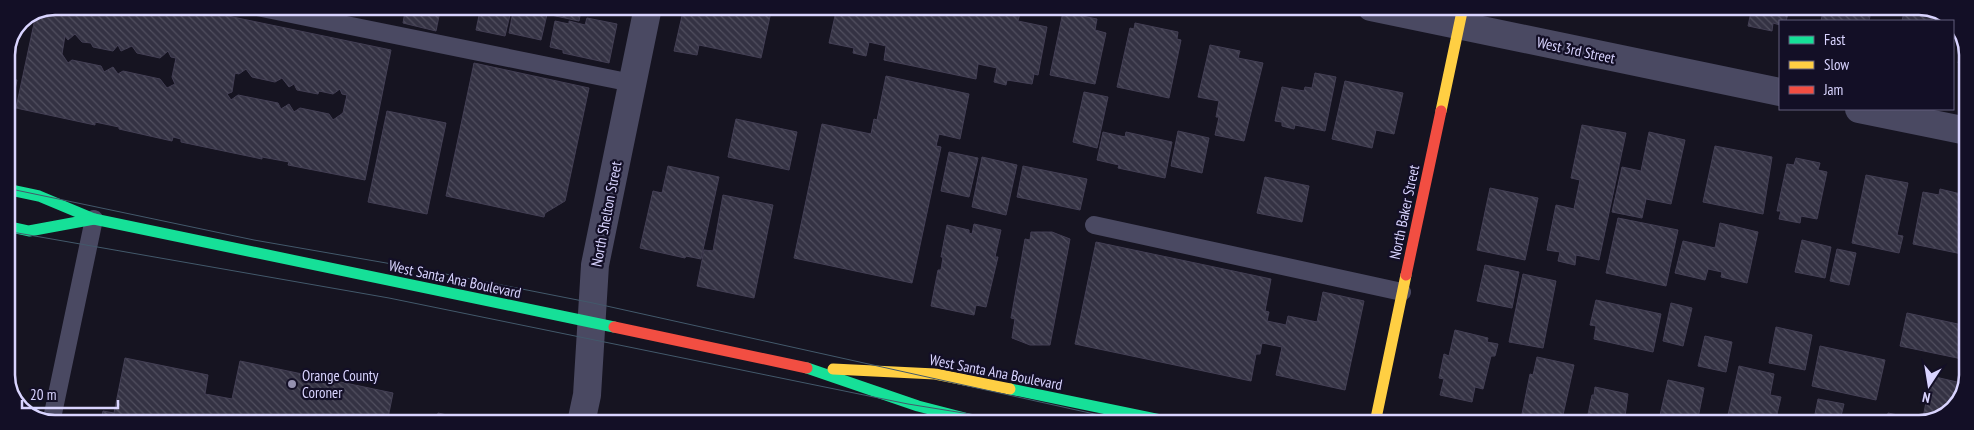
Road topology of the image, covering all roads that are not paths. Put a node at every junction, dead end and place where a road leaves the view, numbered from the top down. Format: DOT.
graph roads {
  1 [pos="296,15"];
  2 [pos="646,15"];
  3 [pos="1461,16"];
  4 [pos="632,83"];
  5 [pos="1779,92"];
  6 [pos="1864,110"];
  7 [pos="1959,130"];
  8 [pos="15,191"];
  9 [pos="94,218"];
  10 [pos="1094,225"];
  11 [pos="15,228"];
  12 [pos="1402,292"];
  13 [pos="592,322"];
  14 [pos="809,368"];
  15 [pos="53,415"];
  16 [pos="583,415"];
  17 [pos="943,415"];
  18 [pos="1136,415"];
  19 [pos="1377,415"];
  1 -- 4 [label="lane"];
  2 -- 4 [label="street, North Shelton Street"];
  3 -- 5 [label="street, West 3rd Street"];
  3 -- 12 [label="main road, North Baker Street"];
  4 -- 13 [label="street, North Shelton Street"];
  6 -- 7 [label="street"];
  8 -- 9 [label="main road, West Santa Ana Boulevard"];
  9 -- 11 [label="main road, West Santa Ana Boulevard"];
  9 -- 13 [label="main road, West Santa Ana Boulevard"];
  9 -- 15 [label="lane"];
  10 -- 12 [label="lane"];
  12 -- 19 [label="main road, North Baker Street"];
  13 -- 14 [label="main road, West Santa Ana Boulevard"];
  13 -- 16 [label="street, North Shelton Street"];
  14 -- 17 [label="main road, West Santa Ana Boulevard"];
  14 -- 18 [label="main road, West Santa Ana Boulevard"];
}
